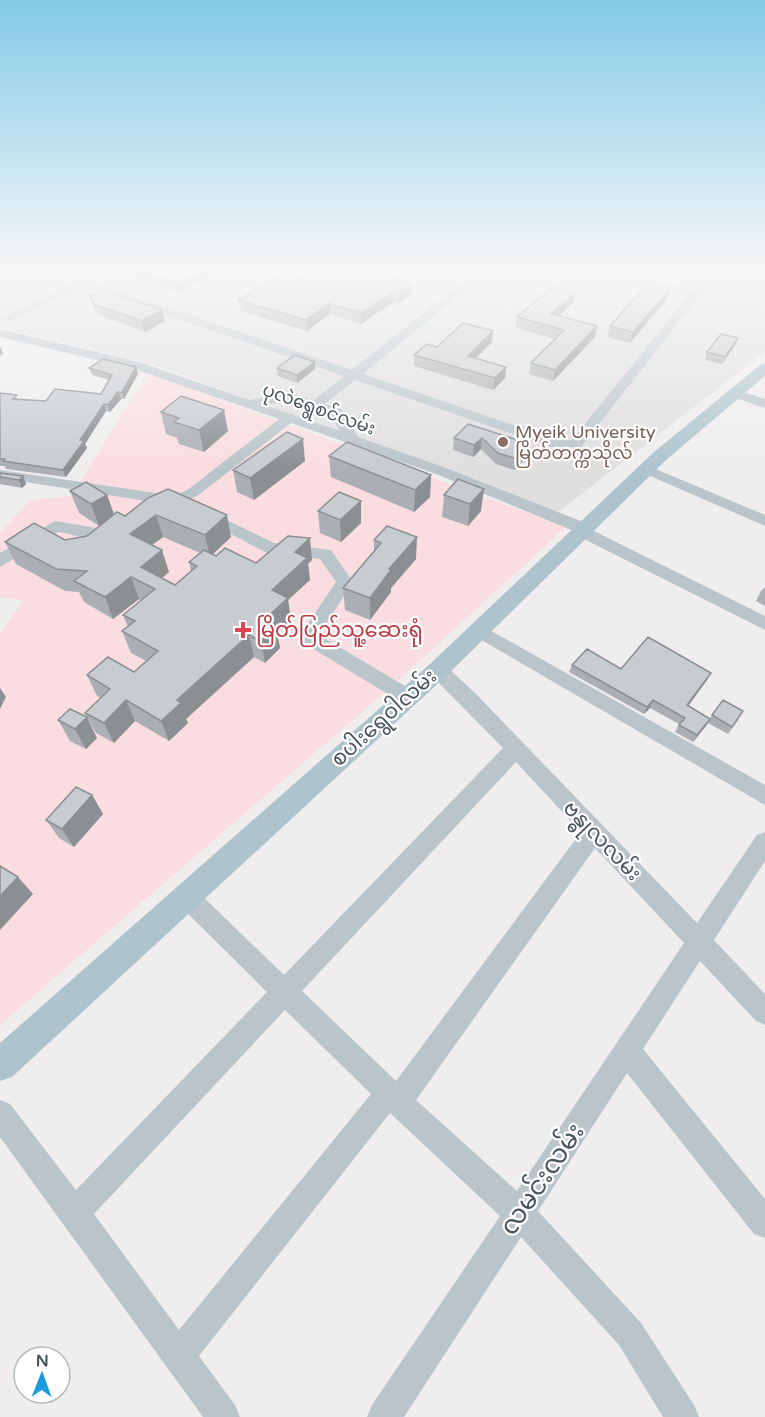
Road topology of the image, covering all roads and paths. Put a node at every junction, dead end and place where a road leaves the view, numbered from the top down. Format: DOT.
graph roads {
  1 [pos="18,337"];
  2 [pos="245,337"];
  3 [pos="400,337"];
  4 [pos="661,337"];
  5 [pos="765,368"];
  6 [pos="354,374"];
  7 [pos="735,393"];
  8 [pos="251,404"];
  9 [pos="765,404"];
  10 [pos="316,405"];
  11 [pos="289,418"];
  12 [pos="352,440"];
  13 [pos="646,470"];
  14 [pos="0,474"];
  15 [pos="178,501"];
  16 [pos="765,521"];
  17 [pos="583,530"];
  18 [pos="0,561"];
  19 [pos="765,624"];
  20 [pos="479,630"];
  21 [pos="438,670"];
  22 [pos="408,697"];
  23 [pos="515,749"];
  24 [pos="765,796"];
  25 [pos="594,832"];
  26 [pos="763,851"];
  27 [pos="186,896"];
  28 [pos="700,942"];
  29 [pos="285,992"];
  30 [pos="765,1012"];
  31 [pos="627,1051"];
  32 [pos="0,1065"];
  33 [pos="394,1098"];
  34 [pos="0,1114"];
  35 [pos="75,1213"];
  36 [pos="519,1213"];
  37 [pos="765,1223"];
  38 [pos="178,1357"];
  39 [pos="223,1417"];
  40 [pos="384,1417"];
  41 [pos="682,1417"];
  1 -- 8 [label="street, ပုလဲရွေစင်လမ်း"];
  2 -- 6 [label="street"];
  3 -- 6 [label="street"];
  4 -- 6 [label="street"];
  5 -- 7 [label="main road, စပါးရွေဝါလမ်း"];
  6 -- 10 [label="street"];
  7 -- 9 [label="street"];
  7 -- 13 [label="main road, စပါးရွေဝါလမ်း"];
  8 -- 10 [label="street"];
  8 -- 11 [label="street, ပုလဲရွေစင်လမ်း"];
  10 -- 12 [label="street"];
  11 -- 12 [label="street, ပုလဲရွေစင်လမ်း"];
  11 -- 15 [label="street"];
  12 -- 17 [label="street, ပုလဲရွေစင်လမ်း"];
  13 -- 16 [label="street"];
  13 -- 17 [label="main road, စပါးရွေဝါလမ်း"];
  14 -- 15 [label="street"];
  15 -- 18 [label="street"];
  15 -- 22 [label="street"];
  17 -- 19 [label="street, ပုလဲရွေစင်လမ်း"];
  17 -- 20 [label="main road, စပါးရွေဝါလမ်း"];
  20 -- 21 [label="main road, စပါးရွေဝါလမ်း"];
  20 -- 24 [label="street"];
  21 -- 22 [label="main road, စပါးရွေဝါလမ်း"];
  21 -- 23 [label="street, ဗန္ဓုလလမ်း"];
  22 -- 27 [label="main road, စပါးရွေဝါလမ်း"];
  23 -- 25 [label="street, ဗန္ဓုလလမ်း"];
  23 -- 29 [label="street"];
  25 -- 28 [label="street, ဗန္ဓုလလမ်း"];
  25 -- 33 [label="street"];
  26 -- 28 [label="street, လမင်းလမ်း"];
  27 -- 29 [label="street"];
  27 -- 32 [label="main road, စပါးရွေဝါလမ်း"];
  28 -- 30 [label="street, ဗန္ဓုလလမ်း"];
  28 -- 31 [label="street, လမင်းလမ်း"];
  29 -- 33 [label="street"];
  29 -- 35 [label="street"];
  31 -- 36 [label="street, လမင်းလမ်း"];
  31 -- 37 [label="street"];
  33 -- 36 [label="street"];
  33 -- 38 [label="street"];
  34 -- 35 [label="street"];
  35 -- 38 [label="street"];
  36 -- 40 [label="street, လမင်းလမ်း"];
  36 -- 41 [label="street"];
  38 -- 39 [label="street"];
}
